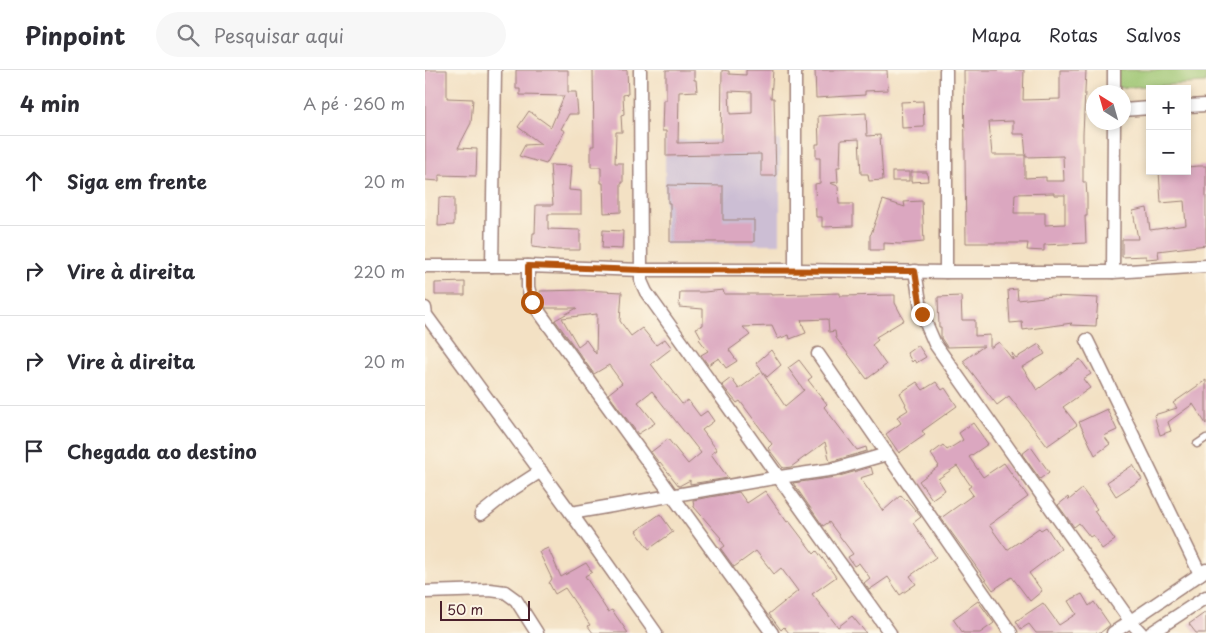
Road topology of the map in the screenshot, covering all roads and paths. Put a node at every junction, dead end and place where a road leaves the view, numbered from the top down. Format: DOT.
graph roads {
  1 [pos="495,70"];
  2 [pos="640,70"];
  3 [pos="795,70"];
  4 [pos="946,70"];
  5 [pos="1114,70"];
  6 [pos="1114,85"];
  7 [pos="1206,105"];
  8 [pos="1191,106"];
  9 [pos="1146,108"];
  10 [pos="1131,109"];
  11 [pos="1114,130"];
  12 [pos="425,266"];
  13 [pos="492,266"];
  14 [pos="528,266"];
  15 [pos="1206,266"];
  16 [pos="641,270"];
  17 [pos="795,270"];
  18 [pos="915,271"];
  19 [pos="946,272"];
  20 [pos="1113,272"];
  21 [pos="425,314"];
  22 [pos="1087,340"];
  23 [pos="818,354"];
  24 [pos="1206,438"];
  25 [pos="1197,444"];
  26 [pos="887,454"];
  27 [pos="541,471"];
  28 [pos="780,477"];
  29 [pos="673,495"];
  30 [pos="571,513"];
  31 [pos="481,514"];
  32 [pos="1203,572"];
  33 [pos="425,592"];
  34 [pos="1206,597"];
  35 [pos="1131,622"];
  36 [pos="537,633"];
  37 [pos="657,633"];
  38 [pos="772,633"];
  39 [pos="890,633"];
  40 [pos="1011,633"];
  41 [pos="1113,633"];
  42 [pos="1141,633"];
  43 [pos="1151,633"];
  1 -- 13 [label="street"];
  2 -- 16 [label="street"];
  3 -- 17 [label="street"];
  4 -- 19 [label="street"];
  5 -- 6 [label="street"];
  7 -- 8 [label="street"];
  9 -- 10 [label="street"];
  11 -- 20 [label="street"];
  12 -- 13 [label="street"];
  13 -- 14 [label="street"];
  14 -- 16 [label="street"];
  14 -- 29 [label="street"];
  15 -- 20 [label="street"];
  16 -- 17 [label="street"];
  16 -- 28 [label="street"];
  17 -- 18 [label="street"];
  18 -- 19 [label="street"];
  18 -- 35 [label="street"];
  19 -- 20 [label="street"];
  21 -- 27 [label="street"];
  22 -- 32 [label="street"];
  23 -- 26 [label="street"];
  24 -- 25 [label="lane"];
  26 -- 28 [label="street"];
  26 -- 40 [label="street"];
  27 -- 30 [label="street"];
  27 -- 31 [label="street"];
  28 -- 29 [label="street"];
  28 -- 39 [label="street"];
  29 -- 30 [label="street"];
  29 -- 38 [label="street"];
  30 -- 37 [label="street"];
  32 -- 35 [label="street"];
  33 -- 36 [label="street"];
  34 -- 43 [label="street"];
  35 -- 41 [label="street"];
  35 -- 42 [label="street"];
}
